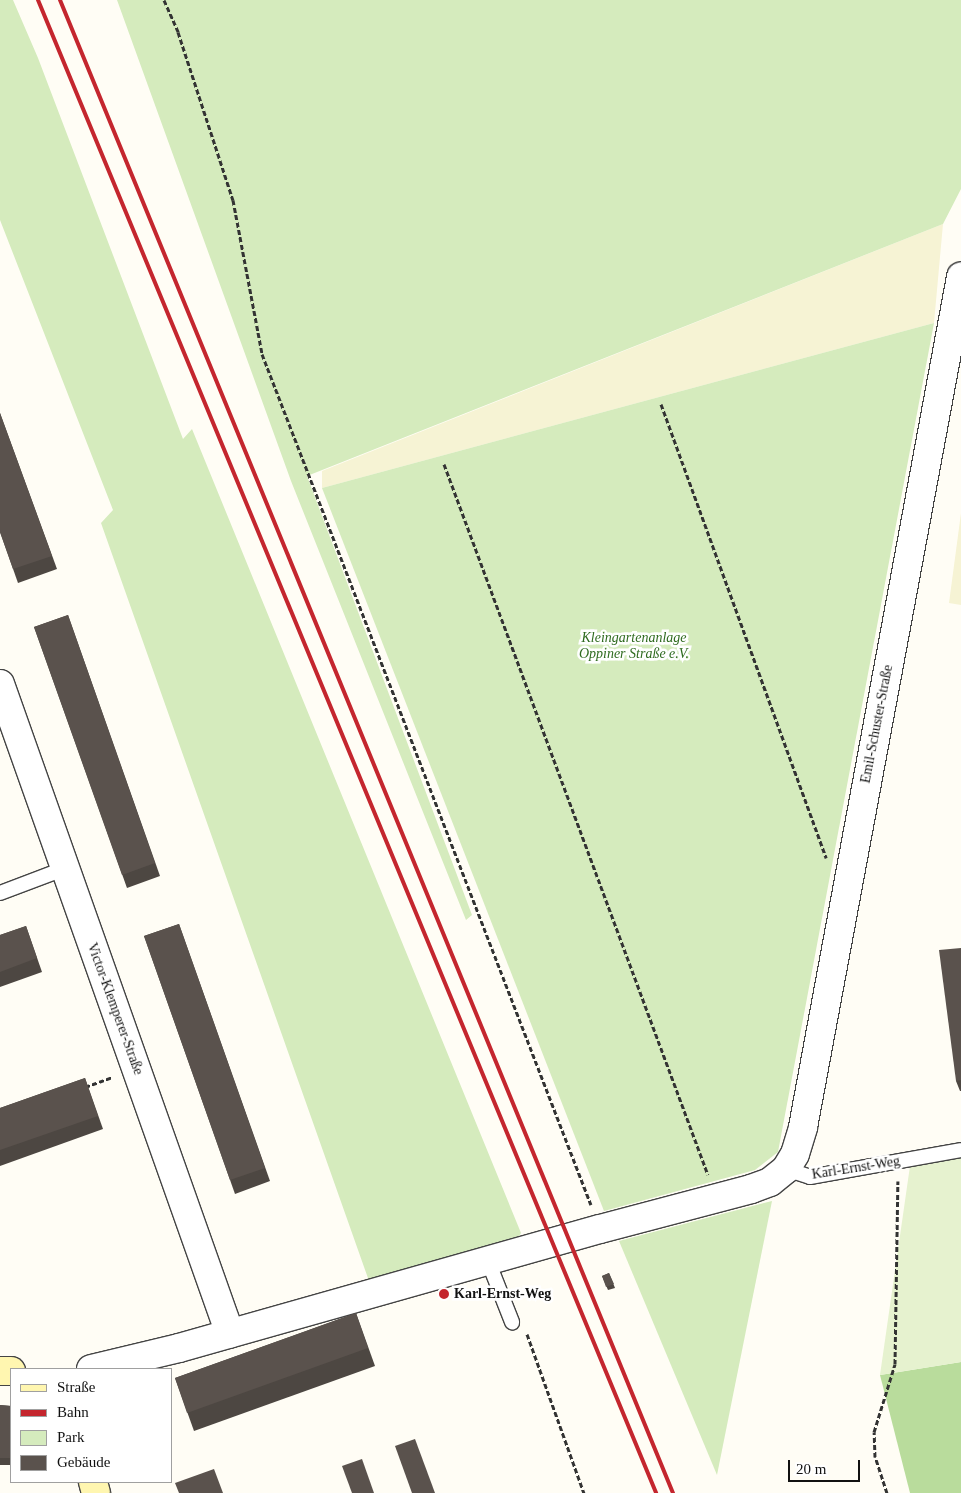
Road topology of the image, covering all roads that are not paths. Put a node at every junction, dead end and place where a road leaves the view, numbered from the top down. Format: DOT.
graph roads {
  1 [pos="961,277"];
  2 [pos="0,684"];
  3 [pos="66,868"];
  4 [pos="0,892"];
  5 [pos="961,1150"];
  6 [pos="786,1170"];
  7 [pos="488,1261"];
  8 [pos="512,1322"];
  9 [pos="230,1334"];
  10 [pos="95,1368"];
  1 -- 6 [label="street, Emil-Schuster-Straße"];
  2 -- 3 [label="street, Victor-Klemperer-Straße"];
  3 -- 4 [label="lane"];
  3 -- 9 [label="street, Victor-Klemperer-Straße"];
  5 -- 6 [label="lane, Karl-Ernst-Weg"];
  6 -- 7 [label="street"];
  7 -- 8 [label="lane"];
  7 -- 9 [label="street"];
  9 -- 10 [label="street"];
}
